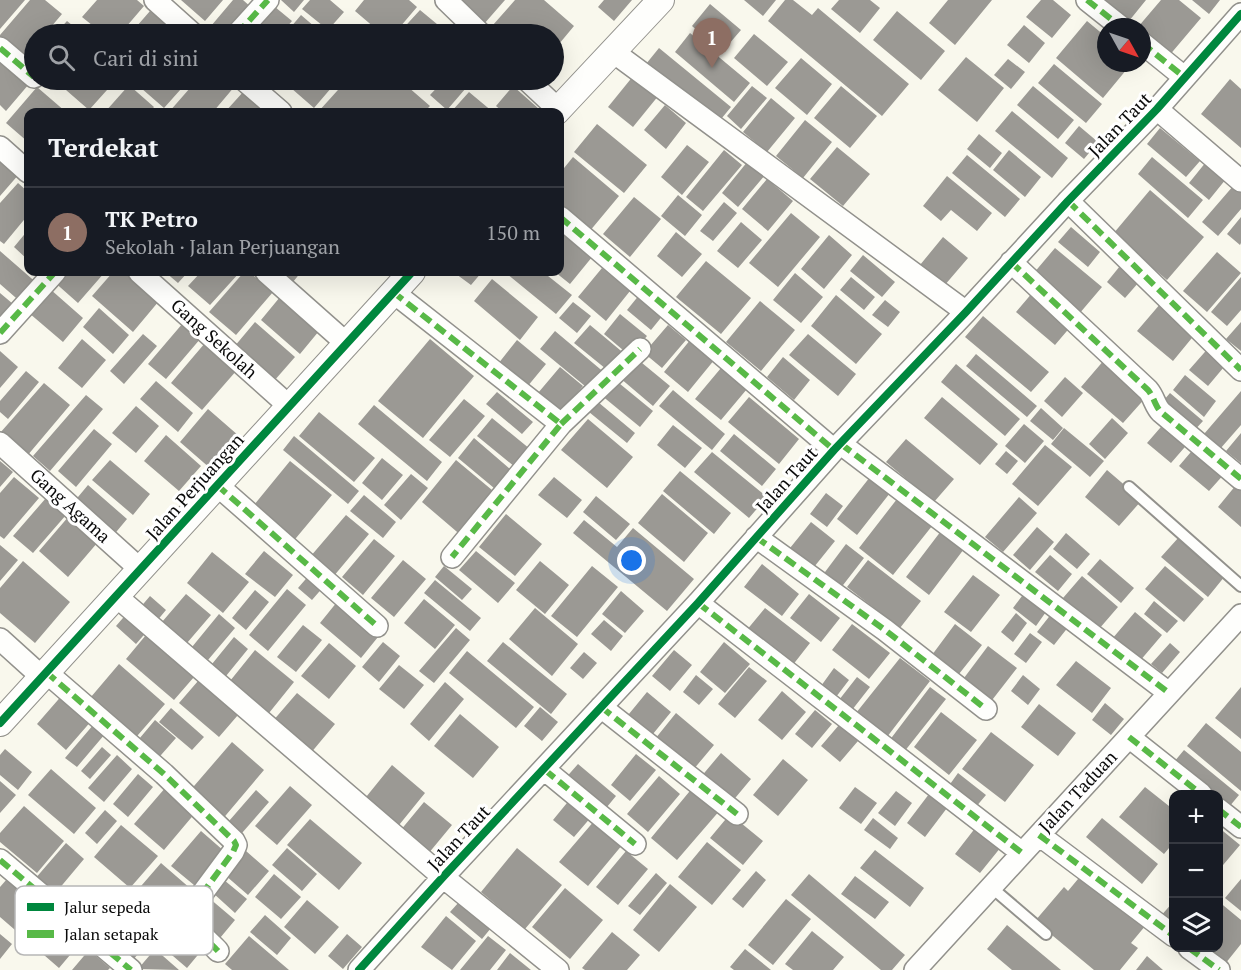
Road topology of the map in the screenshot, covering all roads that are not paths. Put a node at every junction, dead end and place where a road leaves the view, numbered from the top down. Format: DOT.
graph roads {
  1 [pos="155,0"];
  2 [pos="268,0"];
  3 [pos="446,0"];
  4 [pos="661,0"];
  5 [pos="1087,0"];
  6 [pos="1241,14"];
  7 [pos="1110,18"];
  8 [pos="183,24"];
  9 [pos="246,24"];
  10 [pos="471,24"];
  11 [pos="0,48"];
  12 [pos="1151,50"];
  13 [pos="612,51"];
  14 [pos="24,68"];
  15 [pos="1184,77"];
  16 [pos="256,90"];
  17 [pos="537,90"];
  18 [pos="276,108"];
  19 [pos="554,108"];
  20 [pos="560,108"];
  21 [pos="1157,109"];
  22 [pos="0,147"];
  23 [pos="24,168"];
  24 [pos="1241,181"];
  25 [pos="1068,201"];
  26 [pos="564,220"];
  27 [pos="1011,262"];
  28 [pos="51,276"];
  29 [pos="143,276"];
  30 [pos="271,276"];
  31 [pos="408,276"];
  32 [pos="393,292"];
  33 [pos="966,312"];
  34 [pos="0,333"];
  35 [pos="346,343"];
  36 [pos="640,349"];
  37 [pos="1241,370"];
  38 [pos="289,406"];
  39 [pos="561,424"];
  40 [pos="0,443"];
  41 [pos="837,447"];
  42 [pos="1241,479"];
  43 [pos="217,485"];
  44 [pos="1129,487"];
  45 [pos="756,537"];
  46 [pos="452,557"];
  47 [pos="140,569"];
  48 [pos="1241,586"];
  49 [pos="116,596"];
  50 [pos="698,603"];
  51 [pos="1241,615"];
  52 [pos="377,626"];
  53 [pos="0,639"];
  54 [pos="44,674"];
  55 [pos="1169,693"];
  56 [pos="601,708"];
  57 [pos="986,709"];
  58 [pos="0,723"];
  59 [pos="1129,736"];
  60 [pos="545,770"];
  61 [pos="1195,790"];
  62 [pos="1223,813"];
  63 [pos="738,814"];
  64 [pos="1241,827"];
  65 [pos="1039,835"];
  66 [pos="635,844"];
  67 [pos="1022,854"];
  68 [pos="0,860"];
  69 [pos="443,877"];
  70 [pos="31,886"];
  71 [pos="208,886"];
  72 [pos="991,887"];
  73 [pos="1169,933"];
  74 [pos="1046,934"];
  75 [pos="213,946"];
  76 [pos="218,951"];
  77 [pos="1194,952"];
  78 [pos="112,955"];
  79 [pos="130,970"];
  80 [pos="359,970"];
  81 [pos="558,970"];
  82 [pos="915,970"];
  83 [pos="1219,970"];
  1 -- 8 [label="street"];
  2 -- 9 [label="street"];
  3 -- 10 [label="street"];
  4 -- 13 [label="street"];
  5 -- 7 [label="street"];
  6 -- 15 [label="street, Jalan Taut"];
  11 -- 14 [label="street"];
  12 -- 15 [label="street"];
  13 -- 20 [label="street"];
  13 -- 33 [label="street"];
  15 -- 21 [label="street, Jalan Taut"];
  16 -- 18 [label="street"];
  17 -- 19 [label="street"];
  21 -- 24 [label="street"];
  21 -- 25 [label="street, Jalan Taut"];
  22 -- 23 [label="street"];
  25 -- 27 [label="street, Jalan Taut"];
  25 -- 37 [label="street"];
  26 -- 41 [label="street"];
  27 -- 33 [label="street, Jalan Taut"];
  27 -- 42 [label="street"];
  28 -- 34 [label="street"];
  29 -- 38 [label="street, Gang Sekolah"];
  30 -- 35 [label="street"];
  31 -- 32 [label="street, Jalan Perjuangan"];
  32 -- 35 [label="street, Jalan Perjuangan"];
  32 -- 39 [label="street"];
  33 -- 41 [label="street, Jalan Taut"];
  35 -- 38 [label="street, Jalan Perjuangan"];
  36 -- 39 [label="street"];
  38 -- 43 [label="street, Jalan Perjuangan"];
  39 -- 46 [label="street"];
  40 -- 47 [label="street, Gang Agama"];
  41 -- 45 [label="street, Jalan Taut"];
  41 -- 55 [label="street"];
  43 -- 47 [label="street, Jalan Perjuangan"];
  43 -- 52 [label="street"];
  44 -- 48 [label="lane"];
  45 -- 50 [label="street, Jalan Taut"];
  45 -- 57 [label="street"];
  47 -- 49 [label="street, Jalan Perjuangan"];
  49 -- 54 [label="street, Jalan Perjuangan"];
  49 -- 69 [label="street"];
  50 -- 56 [label="street, Jalan Taut"];
  50 -- 67 [label="street"];
  51 -- 55 [label="street, Jalan Taduan"];
  53 -- 54 [label="street"];
  54 -- 58 [label="street, Jalan Perjuangan"];
  54 -- 71 [label="street"];
  55 -- 59 [label="street, Jalan Taduan"];
  56 -- 60 [label="street, Jalan Taut"];
  56 -- 63 [label="street"];
  59 -- 61 [label="street"];
  59 -- 65 [label="street, Jalan Taduan"];
  60 -- 66 [label="street"];
  60 -- 69 [label="street, Jalan Taut"];
  62 -- 64 [label="street"];
  65 -- 67 [label="street, Jalan Taduan"];
  65 -- 73 [label="street"];
  67 -- 72 [label="street, Jalan Taduan"];
  68 -- 70 [label="street"];
  69 -- 80 [label="street, Jalan Taut"];
  69 -- 81 [label="street"];
  72 -- 74 [label="lane"];
  72 -- 82 [label="street, Jalan Taduan"];
  75 -- 76 [label="street"];
  77 -- 83 [label="street"];
  78 -- 79 [label="street"];
}
